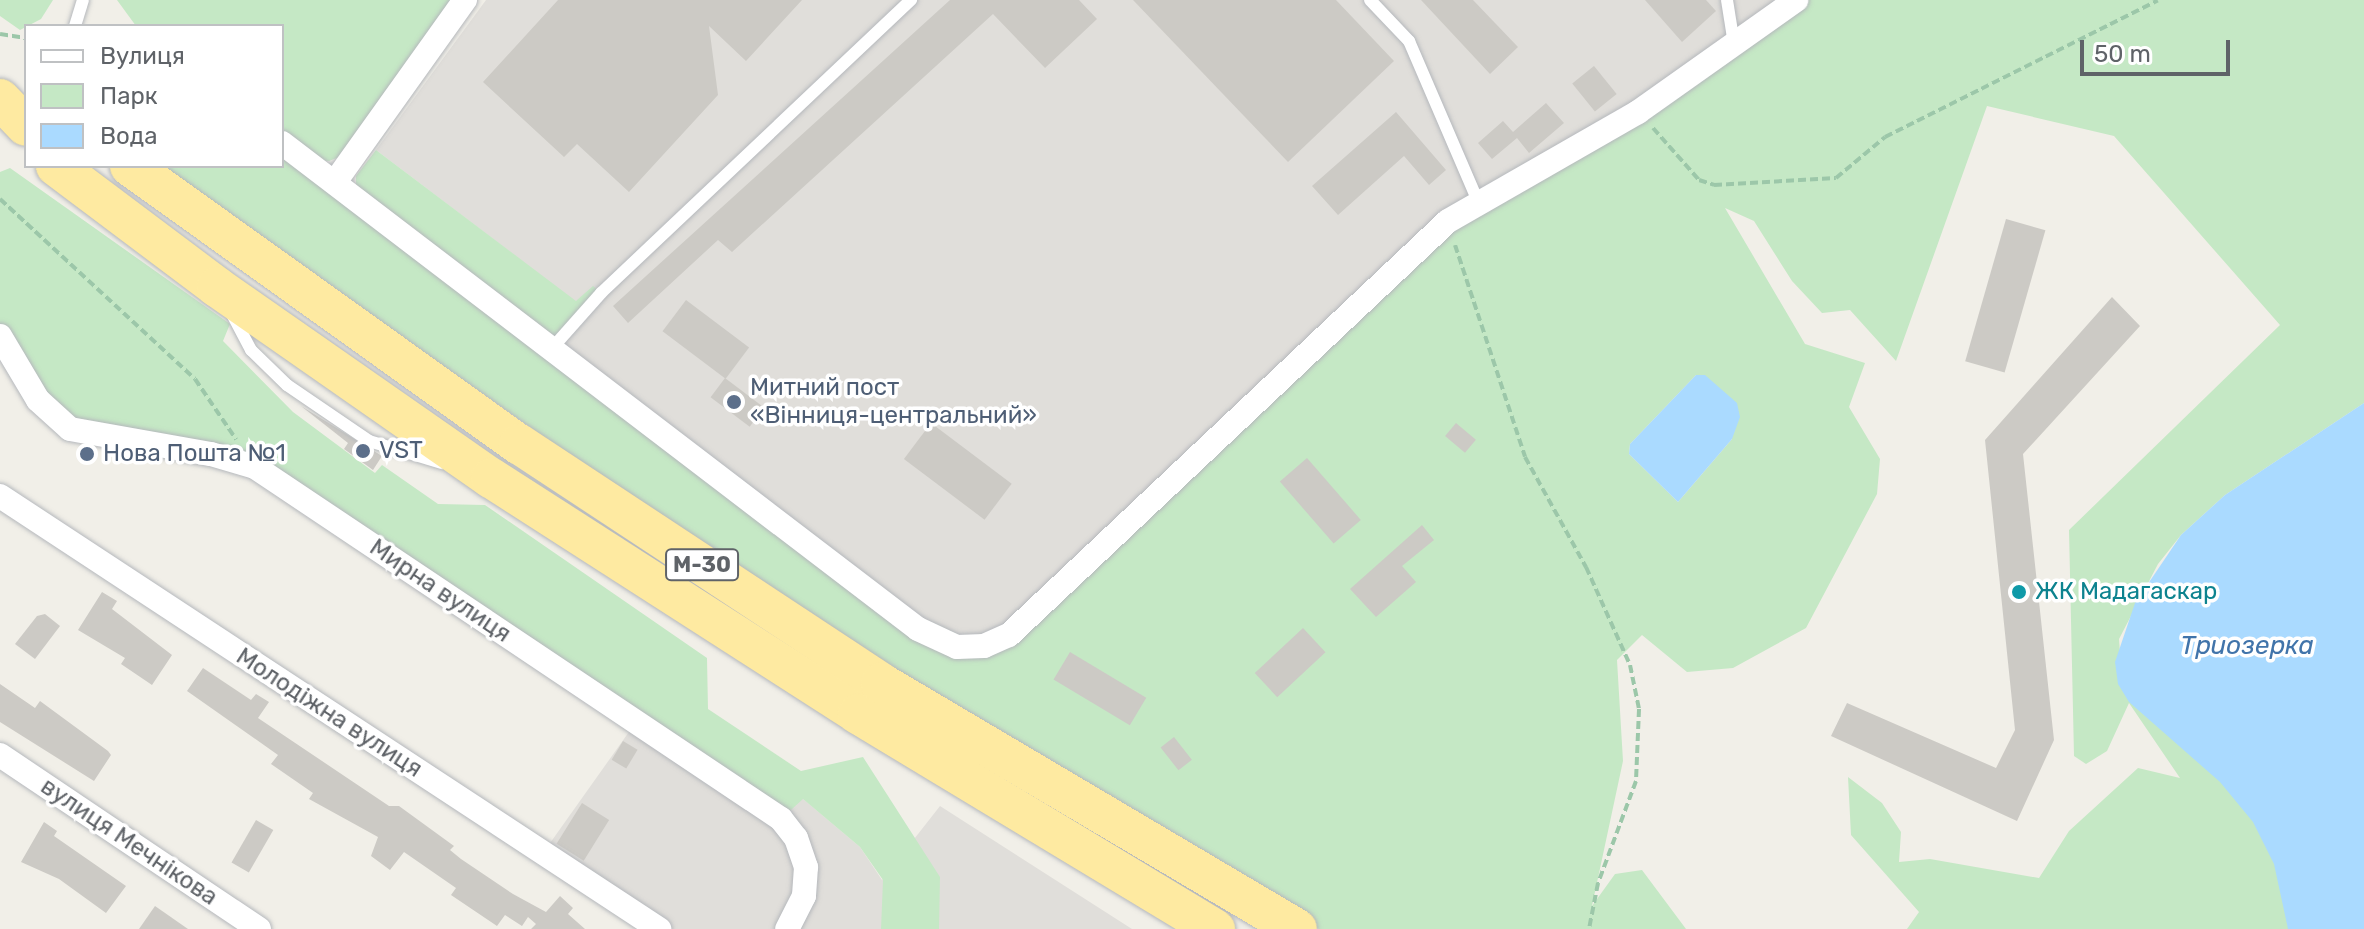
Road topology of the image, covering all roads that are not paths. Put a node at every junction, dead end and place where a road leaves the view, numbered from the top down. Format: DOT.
graph roads {
  1 [pos="83,0"];
  2 [pos="465,0"];
  3 [pos="911,0"];
  4 [pos="1370,0"];
  5 [pos="1727,0"];
  6 [pos="1796,0"];
  7 [pos="76,24"];
  8 [pos="1734,44"];
  9 [pos="284,144"];
  10 [pos="59,168"];
  11 [pos="133,168"];
  12 [pos="335,182"];
  13 [pos="1478,201"];
  14 [pos="0,336"];
  15 [pos="554,346"];
  16 [pos="0,496"];
  17 [pos="0,755"];
  18 [pos="259,929"];
  19 [pos="659,929"];
  20 [pos="787,929"];
  21 [pos="1215,929"];
  22 [pos="1297,929"];
  1 -- 7 [label="lane"];
  2 -- 12 [label="street"];
  3 -- 15 [label="lane"];
  4 -- 13 [label="lane"];
  5 -- 8 [label="lane"];
  6 -- 8 [label="street"];
  8 -- 13 [label="street"];
  9 -- 12 [label="street"];
  10 -- 21 [label="highway, М-30"];
  11 -- 22 [label="highway, М-30"];
  12 -- 15 [label="street"];
  13 -- 15 [label="street"];
  14 -- 20 [label="street, Мирна вулиця"];
  16 -- 19 [label="street, Молодіжна вулиця"];
  17 -- 18 [label="street, вулиця Мечнікова"];
}
